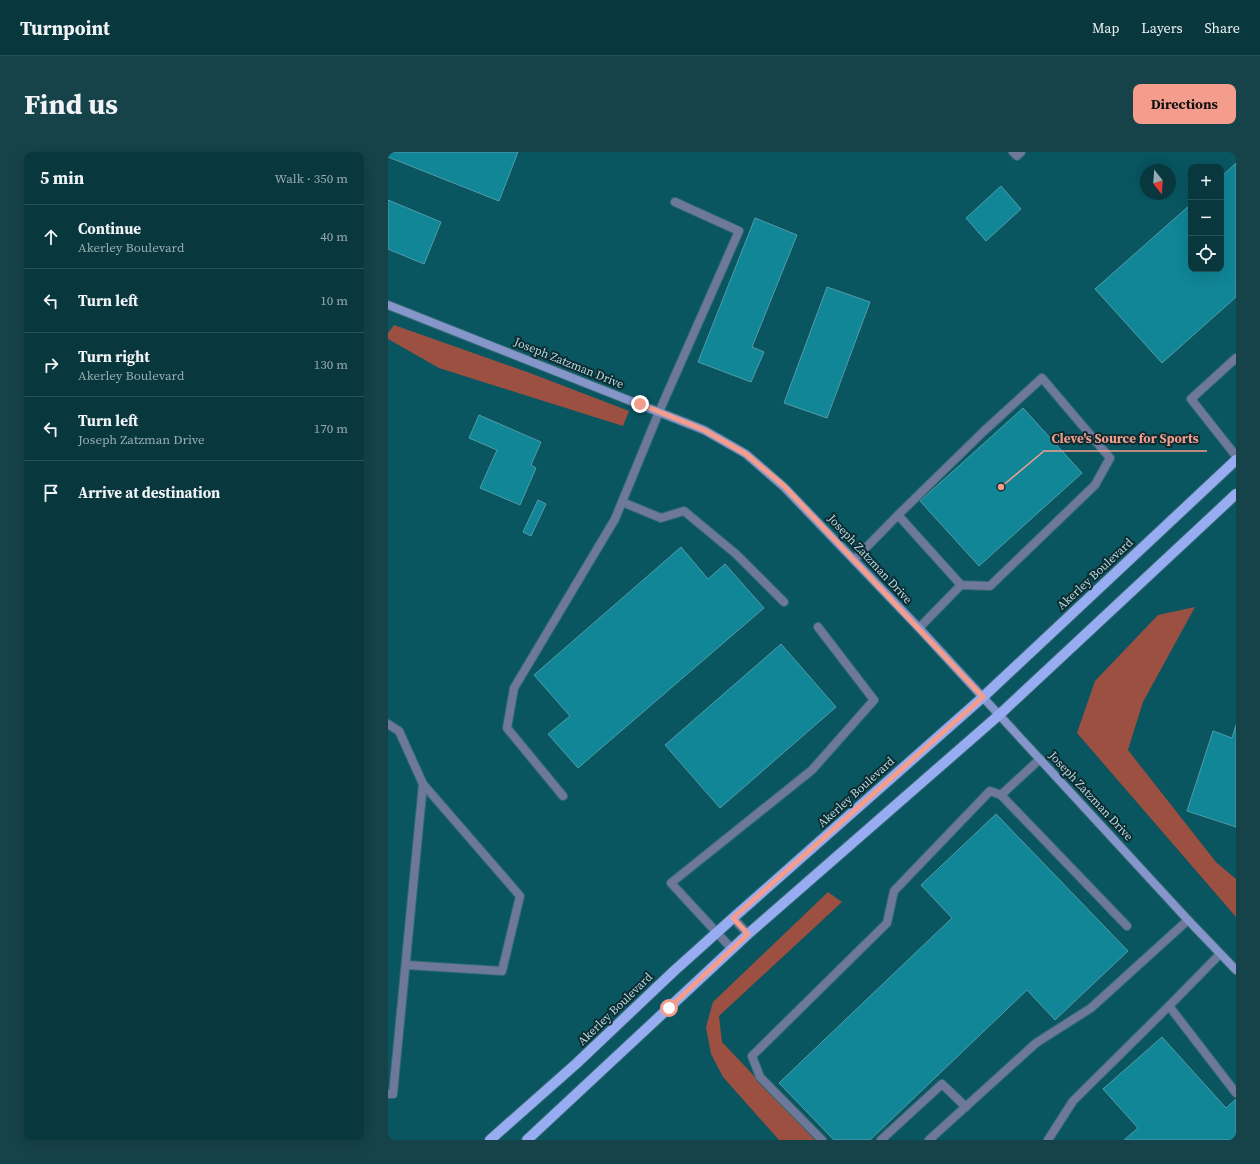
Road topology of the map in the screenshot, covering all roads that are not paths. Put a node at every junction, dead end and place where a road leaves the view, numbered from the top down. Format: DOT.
graph roads {
  1 [pos="1013,152"];
  2 [pos="1021,152"];
  3 [pos="675,202"];
  4 [pos="388,305"];
  5 [pos="1236,358"];
  6 [pos="659,412"];
  7 [pos="1236,456"];
  8 [pos="1236,460"];
  9 [pos="1236,494"];
  10 [pos="622,502"];
  11 [pos="898,515"];
  12 [pos="854,560"];
  13 [pos="961,585"];
  14 [pos="784,602"];
  15 [pos="818,627"];
  16 [pos="918,628"];
  17 [pos="983,697"];
  18 [pos="999,715"];
  19 [pos="388,724"];
  20 [pos="1040,759"];
  21 [pos="423,784"];
  22 [pos="1001,795"];
  23 [pos="563,796"];
  24 [pos="733,918"];
  25 [pos="1188,920"];
  26 [pos="1127,926"];
  27 [pos="716,933"];
  28 [pos="748,934"];
  29 [pos="732,949"];
  30 [pos="1220,954"];
  31 [pos="406,965"];
  32 [pos="1236,970"];
  33 [pos="1169,1006"];
  34 [pos="1236,1093"];
  35 [pos="390,1094"];
  36 [pos="388,1102"];
  37 [pos="966,1107"];
  38 [pos="490,1140"];
  39 [pos="527,1140"];
  40 [pos="822,1140"];
  41 [pos="881,1140"];
  42 [pos="929,1140"];
  43 [pos="1048,1140"];
  1 -- 2 [label="lane"];
  3 -- 6 [label="lane"];
  4 -- 6 [label="street, Joseph Zatzman Drive"];
  5 -- 7 [label="lane"];
  6 -- 10 [label="lane"];
  6 -- 12 [label="street, Joseph Zatzman Drive"];
  8 -- 17 [label="main road, Akerley Boulevard"];
  9 -- 18 [label="main road"];
  10 -- 14 [label="lane"];
  10 -- 23 [label="lane"];
  11 -- 12 [label="lane"];
  11 -- 13 [label="lane"];
  11 -- 13 [label="lane"];
  12 -- 16 [label="street, Joseph Zatzman Drive"];
  13 -- 16 [label="lane"];
  15 -- 27 [label="lane"];
  16 -- 17 [label="street, Joseph Zatzman Drive"];
  17 -- 18 [label="street, Joseph Zatzman Drive"];
  17 -- 24 [label="main road, Akerley Boulevard"];
  18 -- 20 [label="street, Joseph Zatzman Drive"];
  18 -- 28 [label="main road"];
  19 -- 21 [label="lane"];
  20 -- 22 [label="lane"];
  20 -- 25 [label="street, Joseph Zatzman Drive"];
  21 -- 31 [label="lane"];
  21 -- 31 [label="lane"];
  22 -- 26 [label="lane"];
  22 -- 40 [label="lane"];
  24 -- 27 [label="main road, Akerley Boulevard"];
  24 -- 28 [label="lane"];
  25 -- 30 [label="street, Joseph Zatzman Drive"];
  25 -- 37 [label="lane"];
  27 -- 29 [label="lane"];
  27 -- 38 [label="main road, Akerley Boulevard"];
  28 -- 29 [label="main road"];
  29 -- 39 [label="main road"];
  30 -- 32 [label="street, Joseph Zatzman Drive"];
  30 -- 33 [label="lane"];
  31 -- 35 [label="lane"];
  33 -- 34 [label="lane"];
  33 -- 43 [label="lane"];
  35 -- 36 [label="lane"];
  37 -- 41 [label="lane"];
  37 -- 42 [label="lane"];
}
